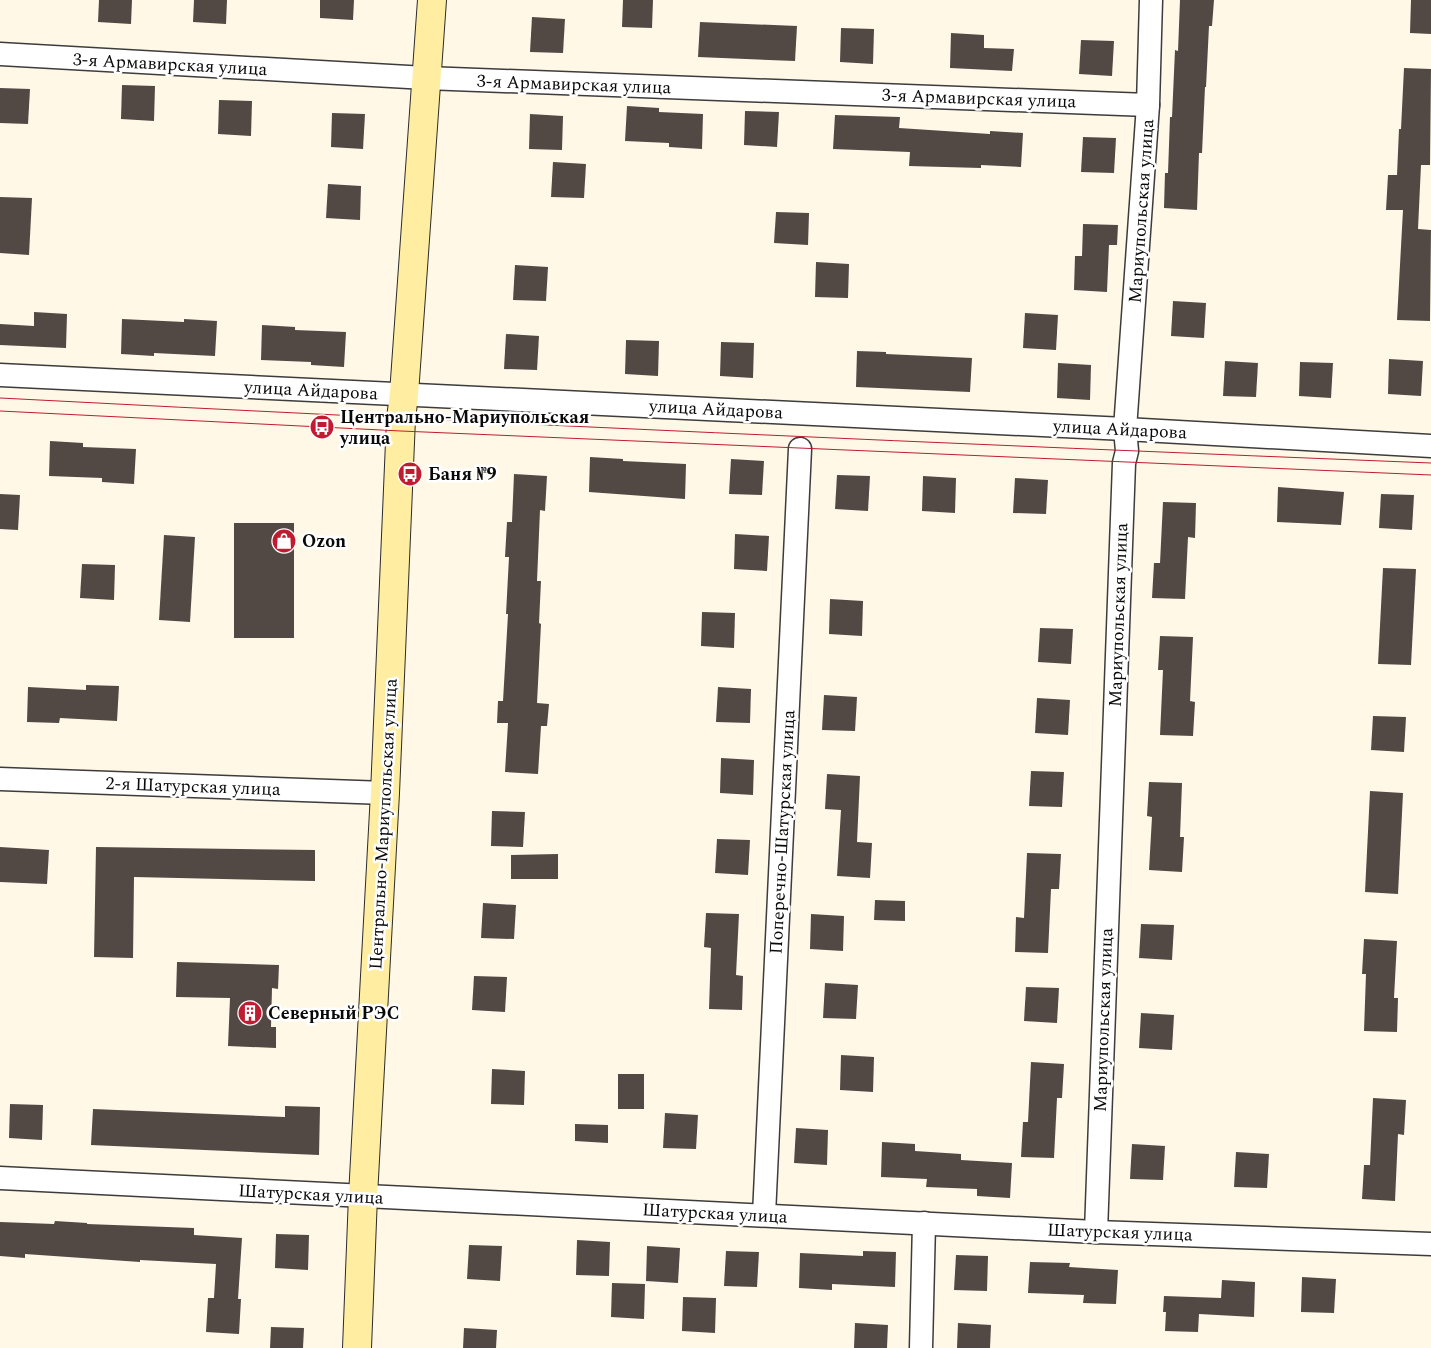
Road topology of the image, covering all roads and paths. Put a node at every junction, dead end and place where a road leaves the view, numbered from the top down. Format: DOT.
graph roads {
  1 [pos="432,0"];
  2 [pos="1150,0"];
  3 [pos="0,54"];
  4 [pos="426,78"];
  5 [pos="1148,105"];
  6 [pos="0,375"];
  7 [pos="404,394"];
  8 [pos="1125,430"];
  9 [pos="1431,446"];
  10 [pos="800,450"];
  11 [pos="0,779"];
  12 [pos="386,793"];
  13 [pos="0,1178"];
  14 [pos="363,1196"];
  15 [pos="764,1215"];
  16 [pos="924,1223"];
  17 [pos="1096,1232"];
  18 [pos="1431,1244"];
  19 [pos="357,1348"];
  20 [pos="921,1348"];
  1 -- 4 [label="street, Центрально-Мариупольская улица"];
  2 -- 5 [label="street, Мариупольская улица"];
  3 -- 4 [label="street, 3-я Армавирская улица"];
  4 -- 5 [label="street, 3-я Армавирская улица"];
  4 -- 7 [label="street, Центрально-Мариупольская улица"];
  5 -- 8 [label="street, Мариупольская улица"];
  6 -- 7 [label="street, улица Айдарова"];
  7 -- 8 [label="street, улица Айдарова"];
  7 -- 12 [label="street, Центрально-Мариупольская улица"];
  8 -- 9 [label="street, улица Айдарова"];
  8 -- 17 [label="street, Мариупольская улица"];
  10 -- 15 [label="street, Поперечно-Шатурская улица"];
  11 -- 12 [label="street, 2-я Шатурская улица"];
  12 -- 14 [label="street, Центрально-Мариупольская улица"];
  13 -- 14 [label="street, Шатурская улица"];
  14 -- 15 [label="street, Шатурская улица"];
  14 -- 19 [label="street, Центрально-Мариупольская улица"];
  15 -- 16 [label="street, Шатурская улица"];
  16 -- 17 [label="street, Шатурская улица"];
  16 -- 20 [label="street"];
  17 -- 18 [label="street, Шатурская улица"];
}
